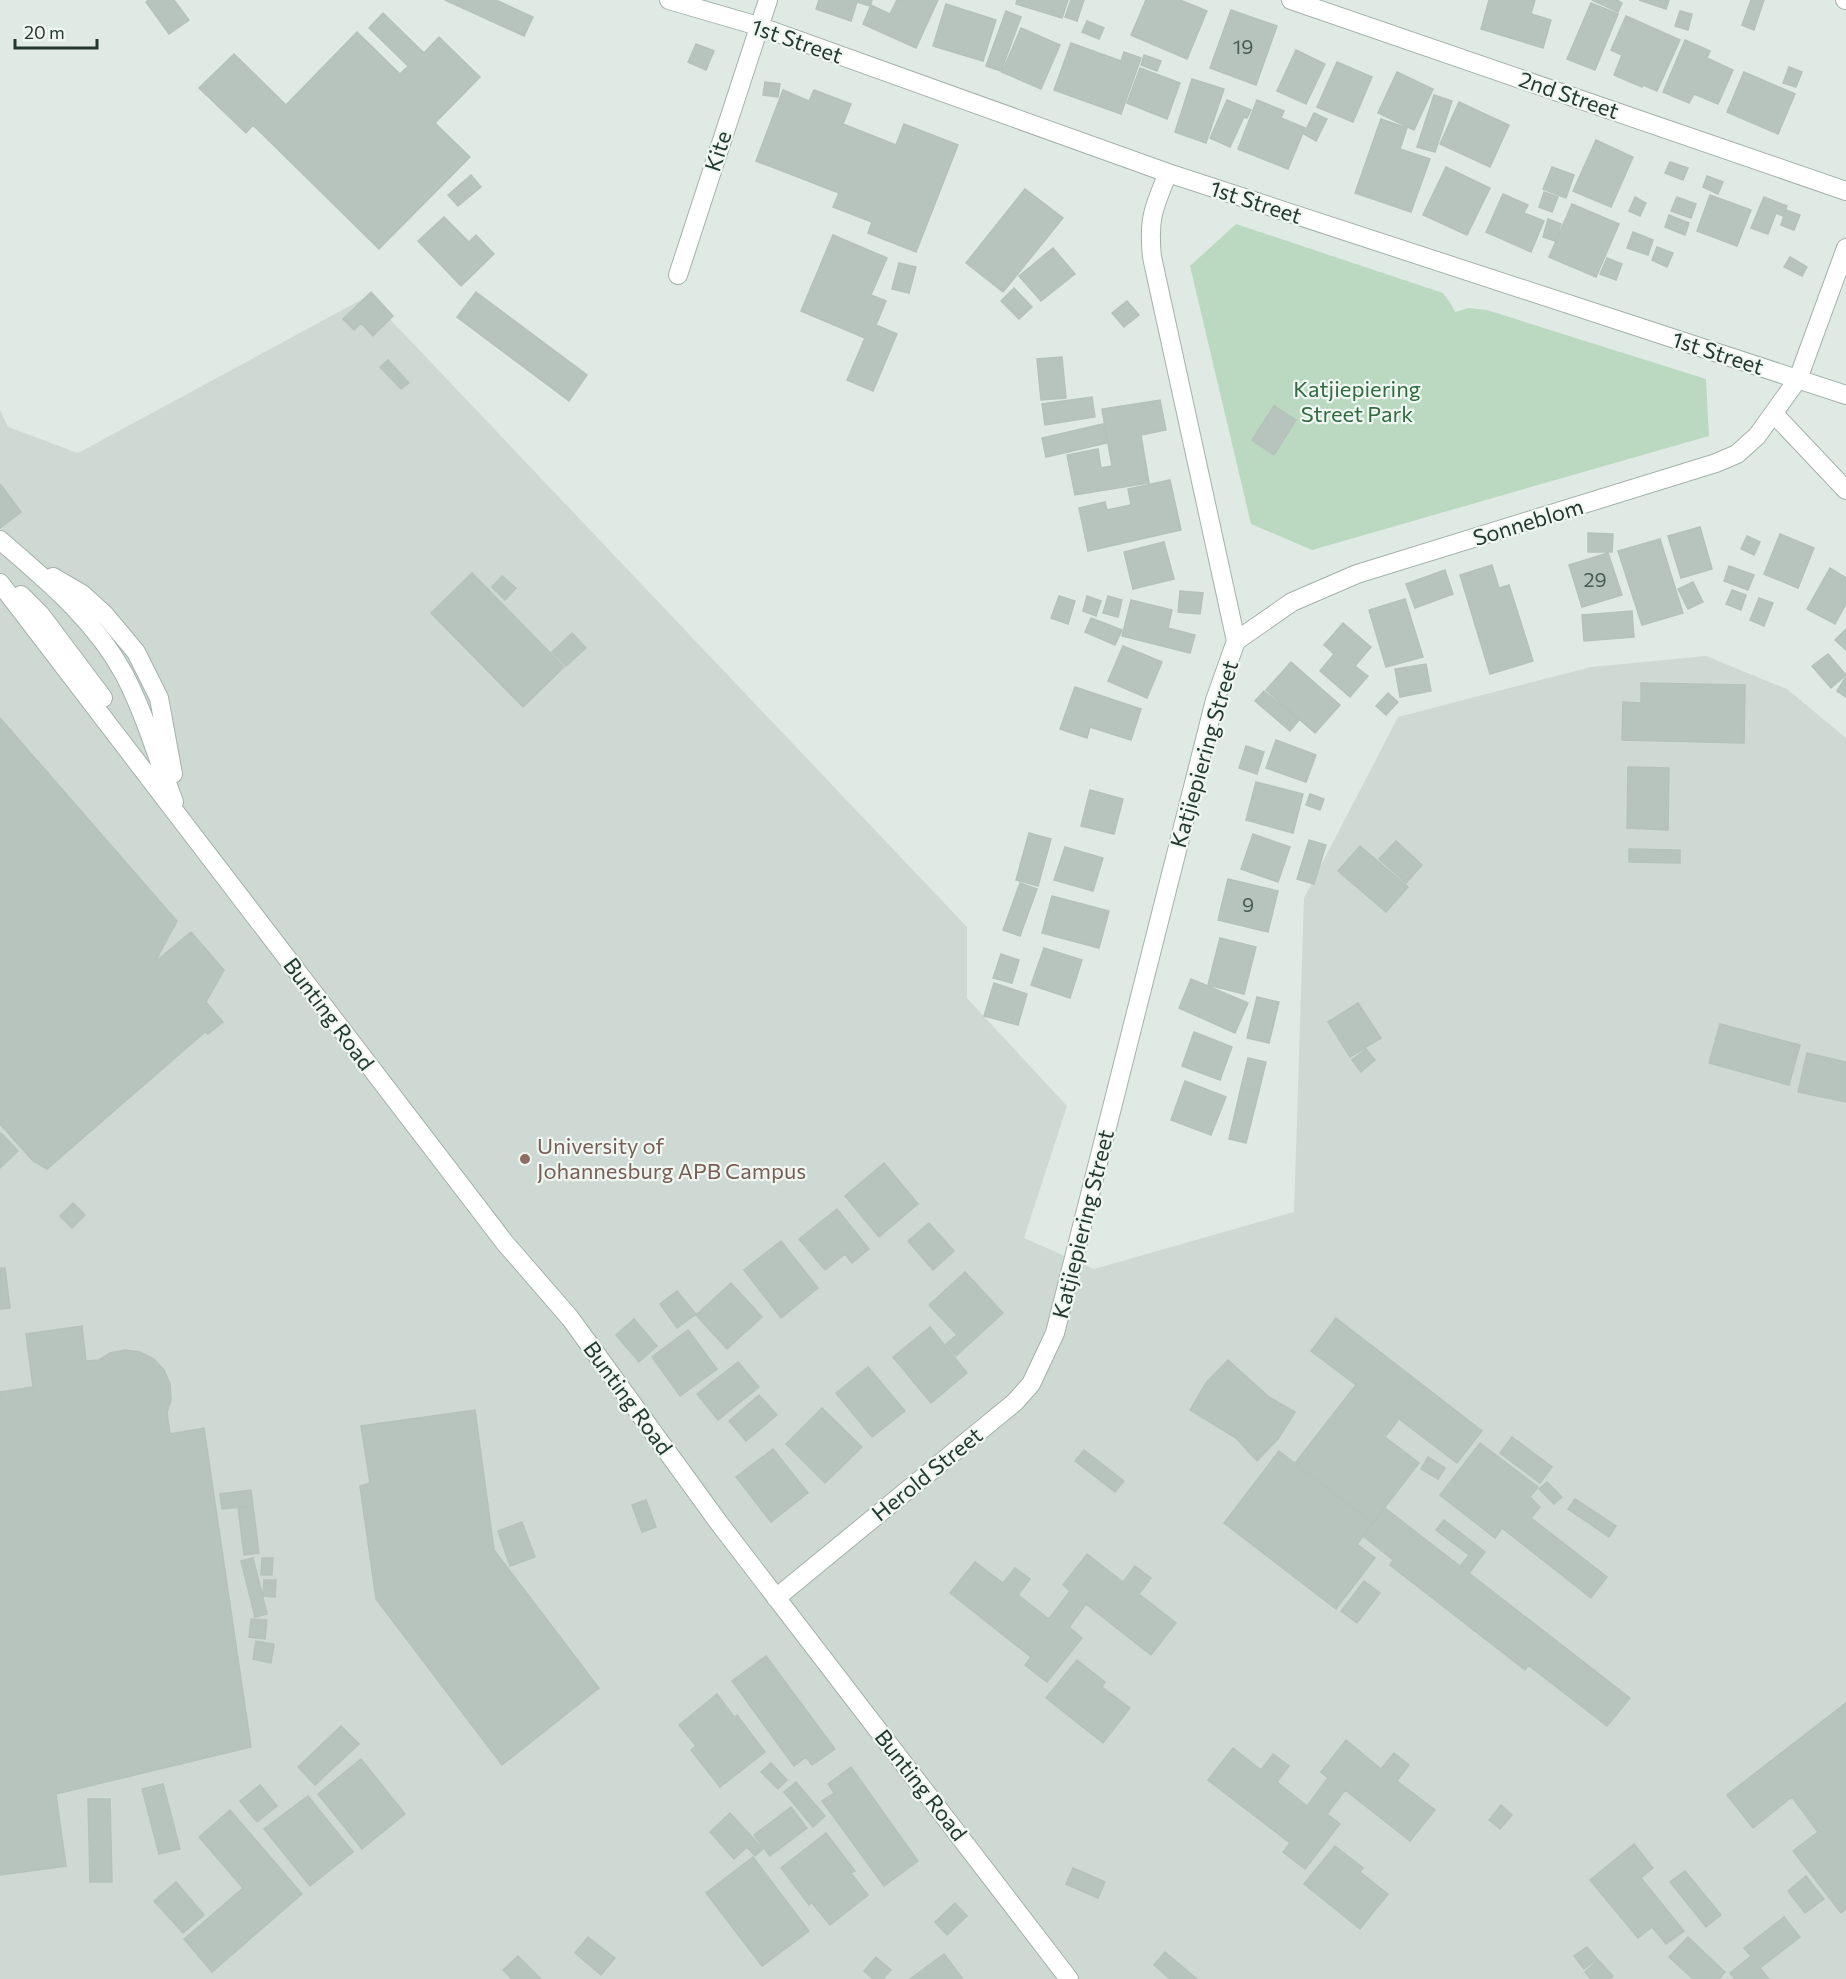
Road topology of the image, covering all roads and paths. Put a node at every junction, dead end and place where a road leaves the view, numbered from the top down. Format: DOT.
graph roads {
  1 [pos="669,0"];
  2 [pos="768,0"];
  3 [pos="1291,0"];
  4 [pos="758,26"];
  5 [pos="1168,173"];
  6 [pos="1846,191"];
  7 [pos="1846,248"];
  8 [pos="678,275"];
  9 [pos="1798,379"];
  10 [pos="1846,395"];
  11 [pos="1774,414"];
  12 [pos="1846,490"];
  13 [pos="0,540"];
  14 [pos="0,572"];
  15 [pos="0,583"];
  16 [pos="1236,641"];
  17 [pos="181,820"];
  18 [pos="1055,1333"];
  19 [pos="776,1598"];
  20 [pos="1070,1979"];
  1 -- 4 [label="street, 1st Street"];
  2 -- 4 [label="street, Kite"];
  3 -- 6 [label="street, 2nd Street"];
  4 -- 5 [label="street, 1st Street"];
  4 -- 8 [label="street, Kite"];
  5 -- 9 [label="street, 1st Street"];
  5 -- 16 [label="street, Katjiepiering Street"];
  7 -- 9 [label="street, Sonneblom"];
  9 -- 10 [label="street, 1st Street"];
  9 -- 11 [label="street, Sonneblom"];
  11 -- 12 [label="street"];
  11 -- 16 [label="street, Sonneblom"];
  13 -- 17 [label="street, Bunting Road"];
  14 -- 17 [label="street, Bunting Road"];
  15 -- 17 [label="street, Bunting Road"];
  16 -- 18 [label="street, Katjiepiering Street"];
  17 -- 19 [label="street, Bunting Road"];
  18 -- 19 [label="street, Herold Street"];
  19 -- 20 [label="street, Bunting Road"];
}
